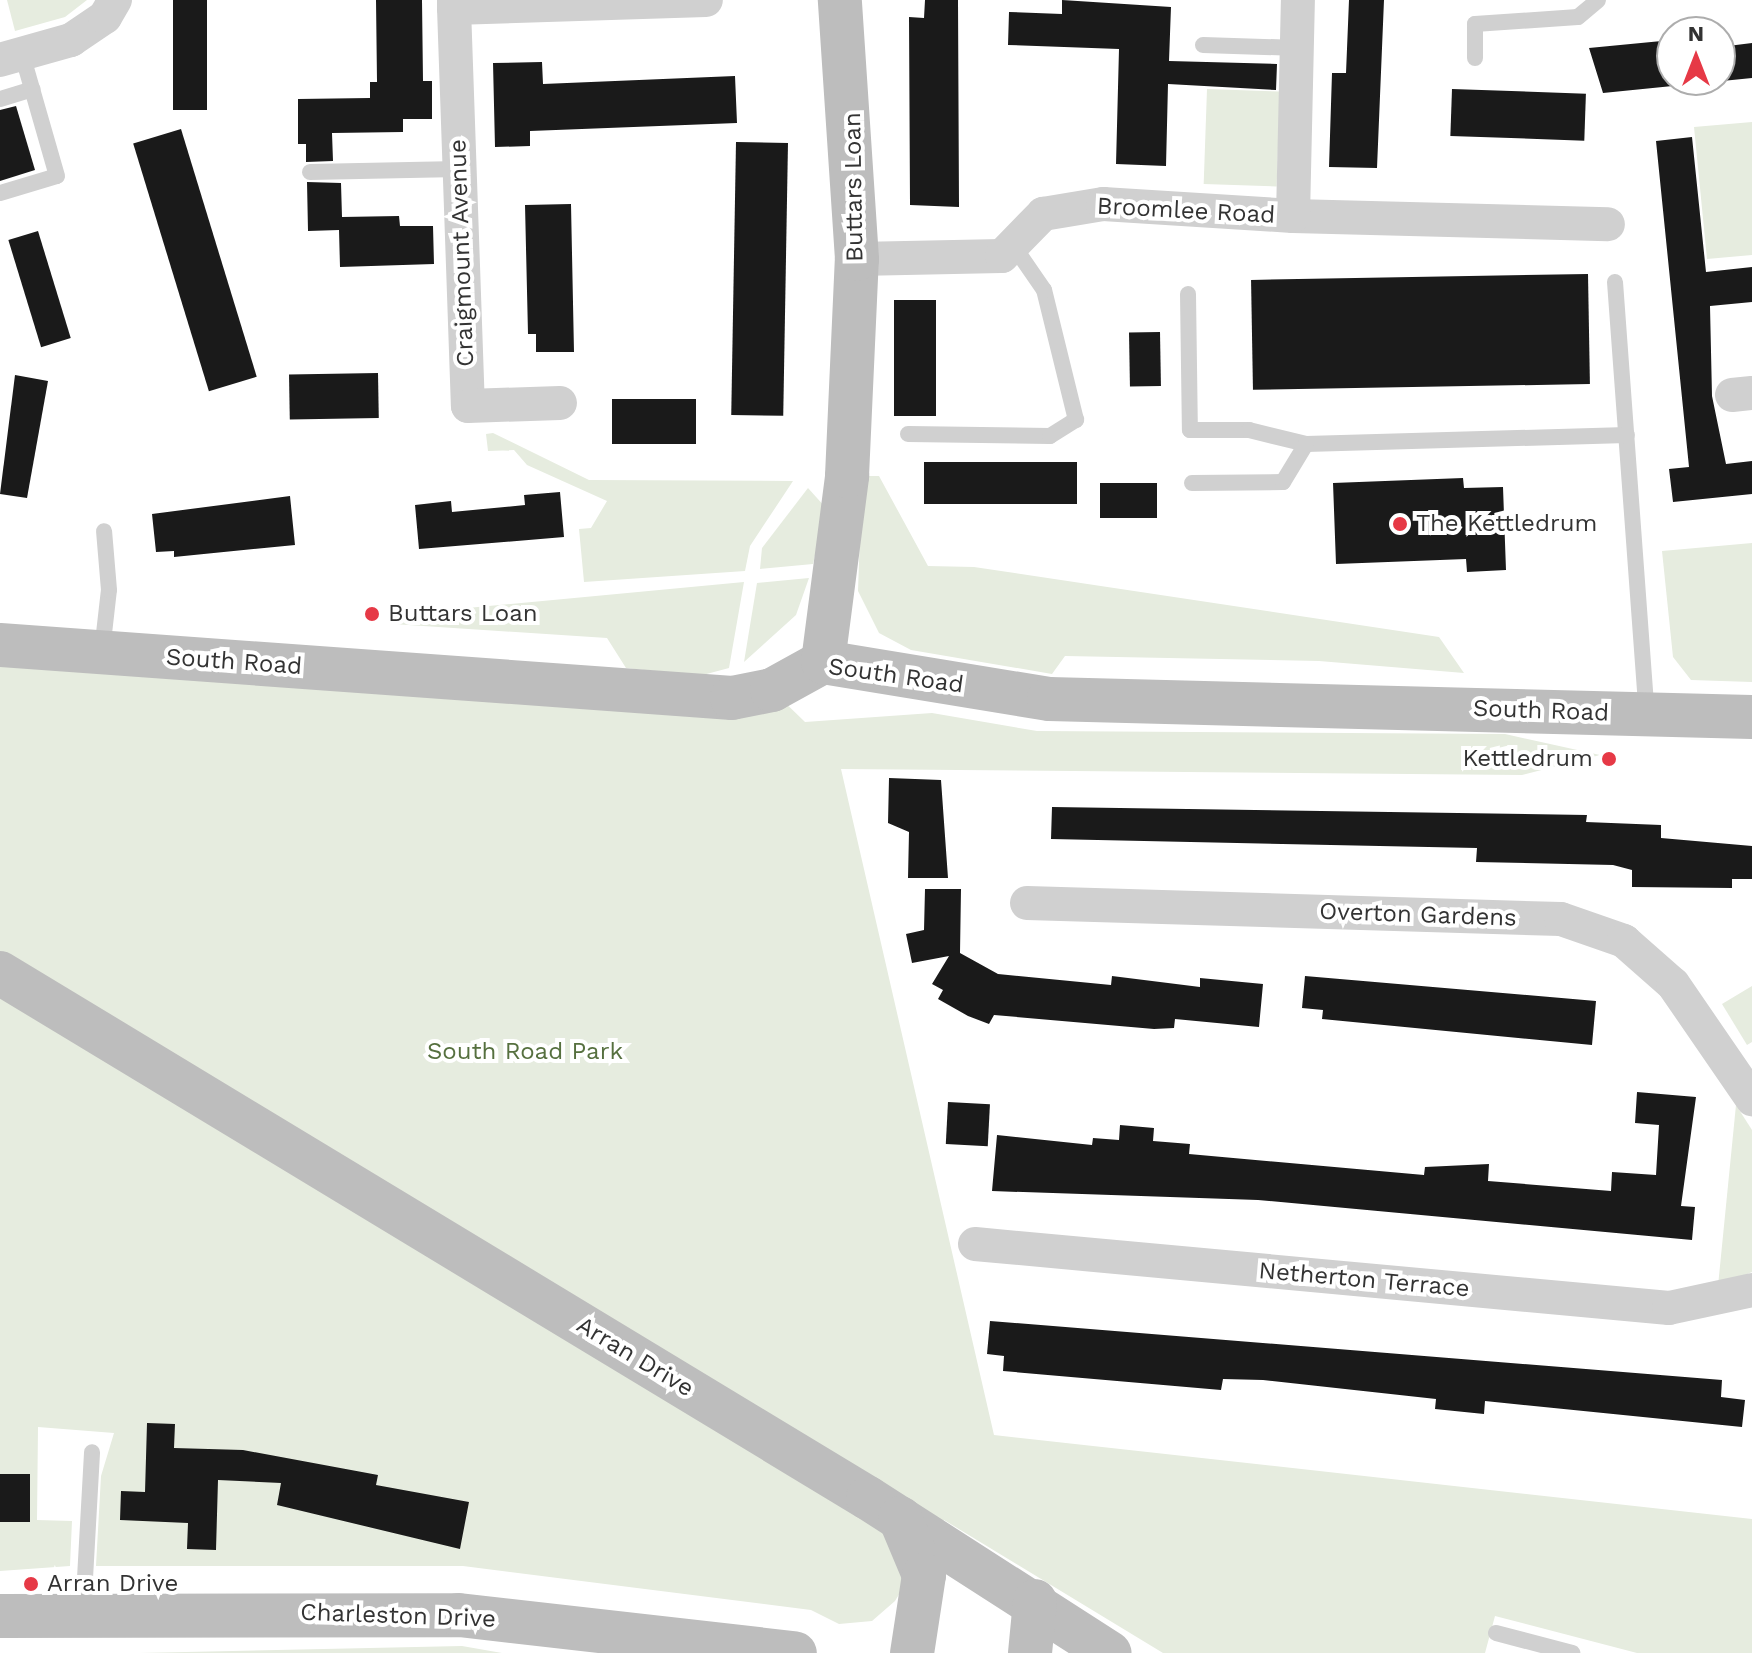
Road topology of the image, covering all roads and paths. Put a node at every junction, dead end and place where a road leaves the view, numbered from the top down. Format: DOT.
graph roads {
  1 [pos="115,0"];
  2 [pos="706,0"];
  3 [pos="840,0"];
  4 [pos="1298,0"];
  5 [pos="1598,0"];
  6 [pos="454,4"];
  7 [pos="1203,45"];
  8 [pos="1298,48"];
  9 [pos="11,57"];
  10 [pos="1475,58"];
  11 [pos="33,89"];
  12 [pos="0,99"];
  13 [pos="459,169"];
  14 [pos="310,172"];
  15 [pos="0,193"];
  16 [pos="1293,216"];
  17 [pos="1608,224"];
  18 [pos="1013,245"];
  19 [pos="857,259"];
  20 [pos="1615,282"];
  21 [pos="1188,294"];
  22 [pos="560,403"];
  23 [pos="908,434"];
  24 [pos="1627,435"];
  25 [pos="1306,444"];
  26 [pos="1192,483"];
  27 [pos="104,531"];
  28 [pos="0,645"];
  29 [pos="102,653"];
  30 [pos="823,662"];
  31 [pos="1647,714"];
  32 [pos="1752,717"];
  33 [pos="1027,903"];
  34 [pos="0,973"];
  35 [pos="1747,1083"];
  36 [pos="975,1244"];
  37 [pos="1752,1290"];
  38 [pos="92,1452"];
  39 [pos="900,1518"];
  40 [pos="1035,1601"];
  41 [pos="83,1615"];
  42 [pos="0,1616"];
  43 [pos="1496,1633"];
  44 [pos="795,1653"];
  45 [pos="912,1653"];
  46 [pos="1030,1653"];
  47 [pos="1109,1653"];
  48 [pos="1572,1653"];
  1 -- 9 [label="street"];
  2 -- 6 [label="street"];
  3 -- 19 [label="street, Buttars Loan"];
  4 -- 8 [label="street, Broomlee Road"];
  5 -- 10 [label="lane"];
  6 -- 13 [label="street, Craigmount Avenue"];
  7 -- 8 [label="lane"];
  8 -- 16 [label="street, Broomlee Road"];
  9 -- 11 [label="lane"];
  11 -- 12 [label="lane"];
  11 -- 15 [label="lane"];
  13 -- 14 [label="lane"];
  13 -- 22 [label="street, Craigmount Avenue"];
  16 -- 17 [label="street, Broomlee Road"];
  16 -- 18 [label="street, Broomlee Road"];
  18 -- 19 [label="street, Broomlee Road"];
  18 -- 23 [label="lane"];
  19 -- 30 [label="street, Buttars Loan"];
  20 -- 24 [label="lane"];
  21 -- 25 [label="lane"];
  24 -- 25 [label="lane"];
  24 -- 31 [label="lane"];
  25 -- 26 [label="lane"];
  27 -- 29 [label="lane"];
  28 -- 29 [label="street, South Road"];
  29 -- 30 [label="street, South Road"];
  30 -- 31 [label="street, South Road"];
  31 -- 32 [label="street, South Road"];
  33 -- 35 [label="street, Overton Gardens"];
  34 -- 39 [label="street, Arran Drive"];
  36 -- 37 [label="street, Netherton Terrace"];
  38 -- 41 [label="lane"];
  39 -- 40 [label="street, Arran Drive"];
  39 -- 45 [label="street"];
  40 -- 46 [label="street"];
  40 -- 47 [label="street, Arran Drive"];
  41 -- 42 [label="street, Charleston Drive"];
  41 -- 44 [label="street, Charleston Drive"];
  43 -- 48 [label="lane"];
}
